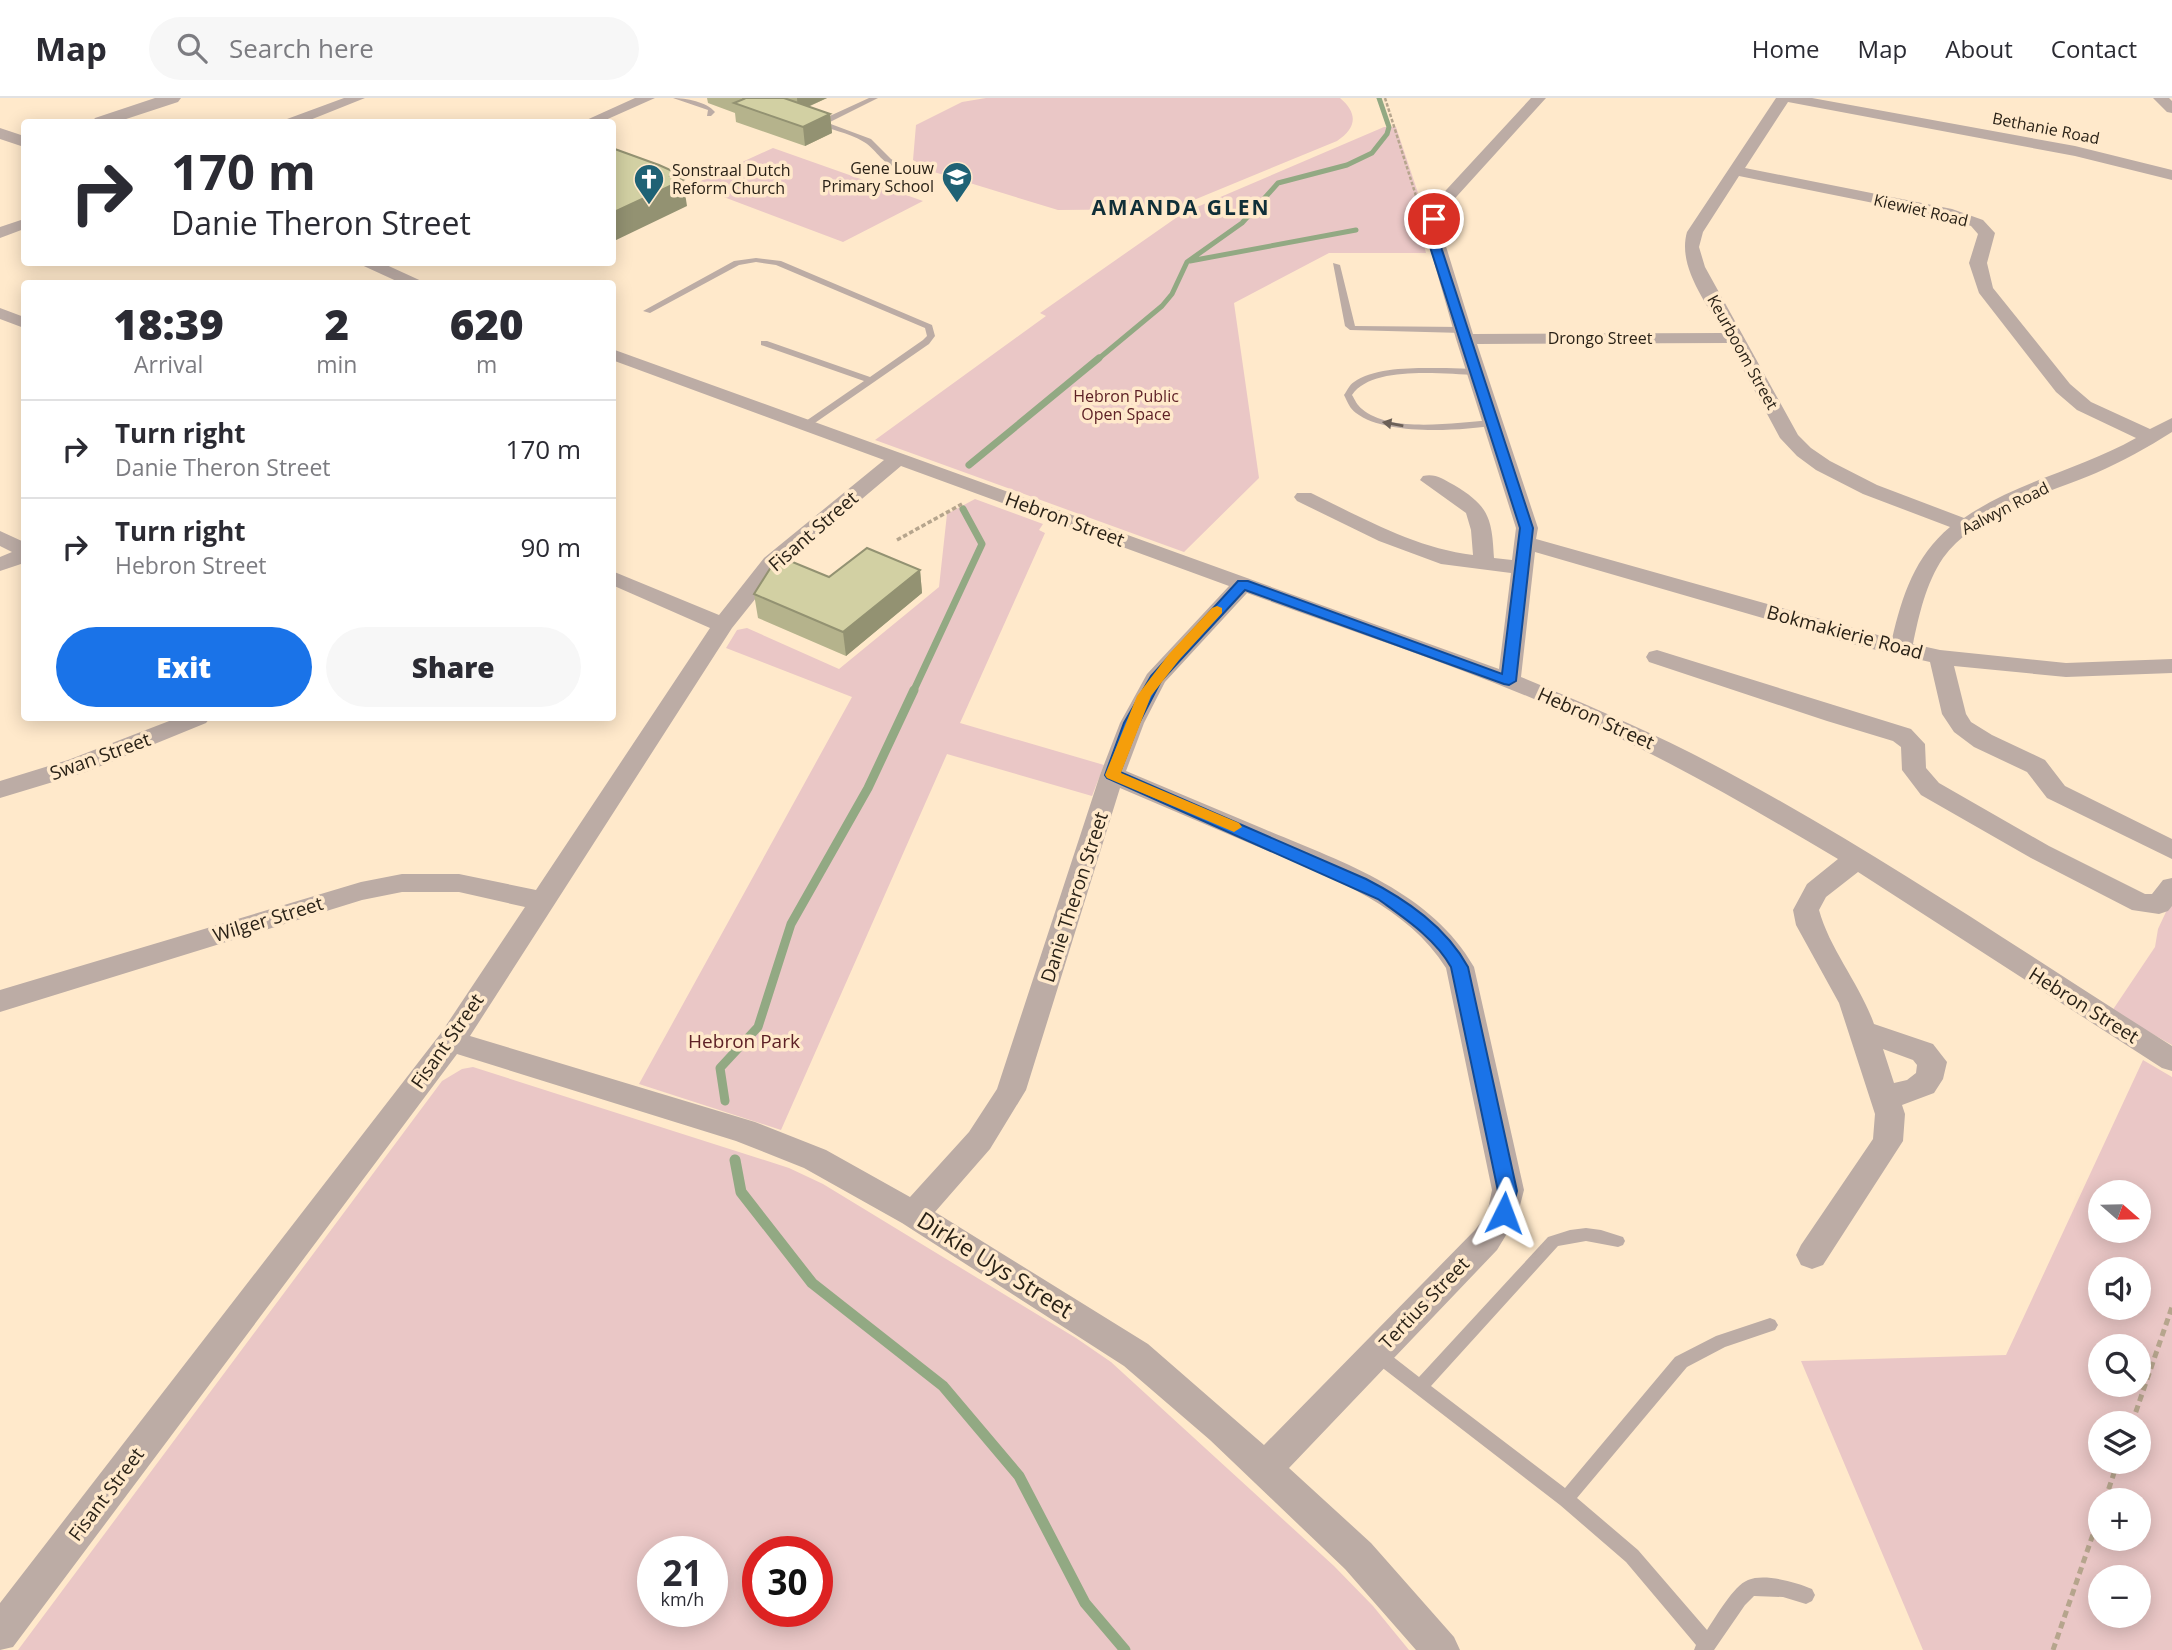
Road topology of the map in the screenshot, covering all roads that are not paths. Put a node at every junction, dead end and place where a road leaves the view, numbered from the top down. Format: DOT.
graph roads {
  1 [pos="172,98"];
  2 [pos="358,98"];
  3 [pos="648,98"];
  4 [pos="676,98"];
  5 [pos="876,98"];
  6 [pos="1539,98"];
  7 [pos="1785,98"];
  8 [pos="2160,98"];
  9 [pos="2172,109"];
  10 [pos="709,115"];
  11 [pos="111,119"];
  12 [pos="300,119"];
  13 [pos="596,119"];
  14 [pos="809,119"];
  15 [pos="821,123"];
  16 [pos="0,133"];
  17 [pos="21,141"];
  18 [pos="21,150"];
  19 [pos="6,155"];
  20 [pos="897,166"];
  21 [pos="1736,171"];
  22 [pos="2172,175"];
  23 [pos="21,225"];
  24 [pos="0,233"];
  25 [pos="1336,265"];
  26 [pos="373,266"];
  27 [pos="410,280"];
  28 [pos="647,311"];
  29 [pos="0,313"];
  30 [pos="21,322"];
  31 [pos="1464,334"];
  32 [pos="1735,338"];
  33 [pos="764,343"];
  34 [pos="616,355"];
  35 [pos="1476,372"];
  36 [pos="870,380"];
  37 [pos="1493,423"];
  38 [pos="2172,424"];
  39 [pos="806,425"];
  40 [pos="2151,437"];
  41 [pos="899,458"];
  42 [pos="1430,480"];
  43 [pos="1304,497"];
  44 [pos="1964,526"];
  45 [pos="0,537"];
  46 [pos="1527,543"];
  47 [pos="21,550"];
  48 [pos="21,554"];
  49 [pos="0,565"];
  50 [pos="1484,565"];
  51 [pos="1522,568"];
  52 [pos="616,579"];
  53 [pos="1243,584"];
  54 [pos="723,625"];
  55 [pos="1901,649"];
  56 [pos="1657,657"];
  57 [pos="1940,657"];
  58 [pos="2172,666"];
  59 [pos="1509,681"];
  60 [pos="190,721"];
  61 [pos="1112,775"];
  62 [pos="0,790"];
  63 [pos="2172,850"];
  64 [pos="1856,859"];
  65 [pos="2172,887"];
  66 [pos="541,901"];
  67 [pos="0,1001"];
  68 [pos="1863,1031"];
  69 [pos="451,1041"];
  70 [pos="2172,1060"];
  71 [pos="1885,1097"];
  72 [pos="913,1214"];
  73 [pos="1618,1241"];
  74 [pos="1812,1255"];
  75 [pos="1770,1325"];
  76 [pos="1376,1354"];
  77 [pos="1421,1386"];
  78 [pos="1265,1469"];
  79 [pos="1566,1499"];
  80 [pos="1806,1595"];
  81 [pos="0,1634"];
  82 [pos="1705,1647"];
  83 [pos="1441,1650"];
  1 -- 11 [label="street"];
  2 -- 12 [label="street"];
  3 -- 13 [label="street"];
  4 -- 10 [label="lane"];
  5 -- 15 [label="lane"];
  6 -- 31 [label="street"];
  7 -- 21 [label="street, Keurboom Street"];
  7 -- 22 [label="street, Bethanie Road"];
  8 -- 9 [label="street"];
  14 -- 15 [label="lane"];
  15 -- 20 [label="lane"];
  16 -- 17 [label="street"];
  18 -- 19 [label="street"];
  21 -- 32 [label="street, Keurboom Street"];
  21 -- 40 [label="street, Kiewiet Road"];
  23 -- 24 [label="street"];
  25 -- 31 [label="lane"];
  26 -- 27 [label="street"];
  28 -- 36 [label="lane"];
  29 -- 30 [label="street"];
  31 -- 32 [label="street, Drongo Street"];
  31 -- 35 [label="street"];
  32 -- 44 [label="street, Keurboom Street"];
  33 -- 36 [label="lane"];
  34 -- 39 [label="street, Hebron Street"];
  35 -- 37 [label="street"];
  37 -- 35 [label="lane, one-way"];
  36 -- 39 [label="lane"];
  37 -- 46 [label="street"];
  38 -- 40 [label="street, Aalwyn Road"];
  39 -- 41 [label="street, Hebron Street"];
  40 -- 44 [label="street, Aalwyn Road"];
  41 -- 53 [label="street, Hebron Street"];
  41 -- 54 [label="street, Fisant Street"];
  42 -- 50 [label="street"];
  43 -- 50 [label="street"];
  44 -- 55 [label="street, Aalwyn Road"];
  45 -- 47 [label="street"];
  46 -- 51 [label="street"];
  46 -- 55 [label="street, Bokmakierie Road"];
  48 -- 49 [label="street"];
  50 -- 51 [label="street"];
  51 -- 59 [label="street"];
  52 -- 54 [label="street"];
  53 -- 59 [label="street, Hebron Street"];
  53 -- 61 [label="street, Danie Theron Street"];
  54 -- 66 [label="street, Fisant Street"];
  55 -- 57 [label="street, Bokmakierie Road"];
  56 -- 65 [label="street"];
  57 -- 58 [label="street, Bokmakierie Road"];
  57 -- 63 [label="street"];
  59 -- 64 [label="street, Hebron Street"];
  60 -- 62 [label="street, Swan Street"];
  61 -- 72 [label="street, Danie Theron Street"];
  61 -- 76 [label="street, Tertius Street"];
  64 -- 68 [label="street"];
  64 -- 70 [label="street, Hebron Street"];
  66 -- 67 [label="street, Wilger Street"];
  66 -- 69 [label="street, Fisant Street"];
  68 -- 71 [label="street"];
  68 -- 71 [label="street"];
  69 -- 72 [label="street, Dirkie Uys Street"];
  69 -- 81 [label="street, Fisant Street"];
  71 -- 74 [label="street"];
  72 -- 78 [label="street, Dirkie Uys Street"];
  73 -- 77 [label="lane"];
  75 -- 79 [label="lane"];
  76 -- 77 [label="lane"];
  76 -- 78 [label="street, Tertius Street"];
  77 -- 79 [label="lane"];
  78 -- 83 [label="street, Dirkie Uys Street"];
  79 -- 82 [label="lane"];
  80 -- 82 [label="lane"];
}
